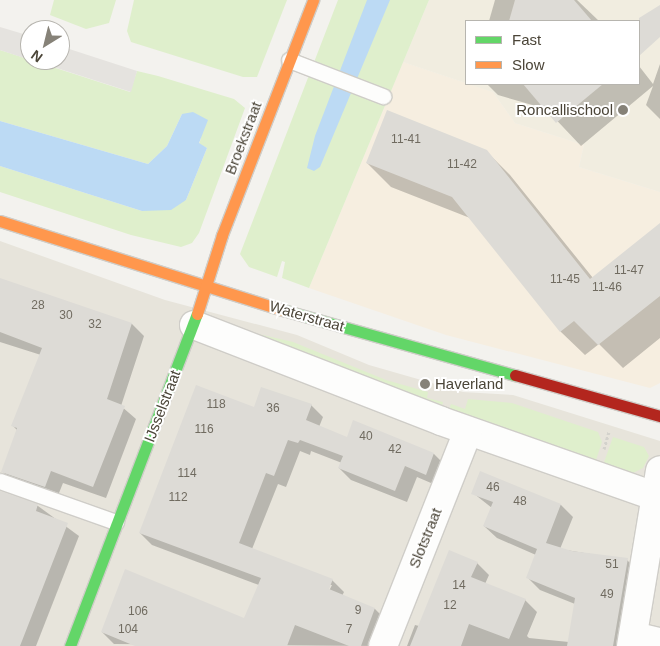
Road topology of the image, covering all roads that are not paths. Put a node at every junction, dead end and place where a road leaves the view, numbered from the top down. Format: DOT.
graph roads {
  1 [pos="313,0"];
  2 [pos="289,60"];
  3 [pos="377,94"];
  4 [pos="0,221"];
  5 [pos="206,288"];
  6 [pos="194,325"];
  7 [pos="660,416"];
  8 [pos="468,431"];
  9 [pos="0,480"];
  10 [pos="657,483"];
  11 [pos="116,522"];
  12 [pos="632,641"];
  13 [pos="660,642"];
  14 [pos="70,646"];
  15 [pos="383,646"];
  1 -- 2 [label="street, Broekstraat"];
  2 -- 3 [label="lane"];
  2 -- 5 [label="street, Broekstraat"];
  4 -- 5 [label="street, Waterstraat"];
  5 -- 6 [label="street, IJsselstraat"];
  5 -- 7 [label="street, Waterstraat"];
  6 -- 8 [label="street"];
  6 -- 11 [label="street, IJsselstraat"];
  8 -- 10 [label="street"];
  8 -- 15 [label="street, Slotstraat"];
  9 -- 11 [label="lane"];
  10 -- 12 [label="street"];
  11 -- 14 [label="street, IJsselstraat"];
  12 -- 13 [label="street"];
}
